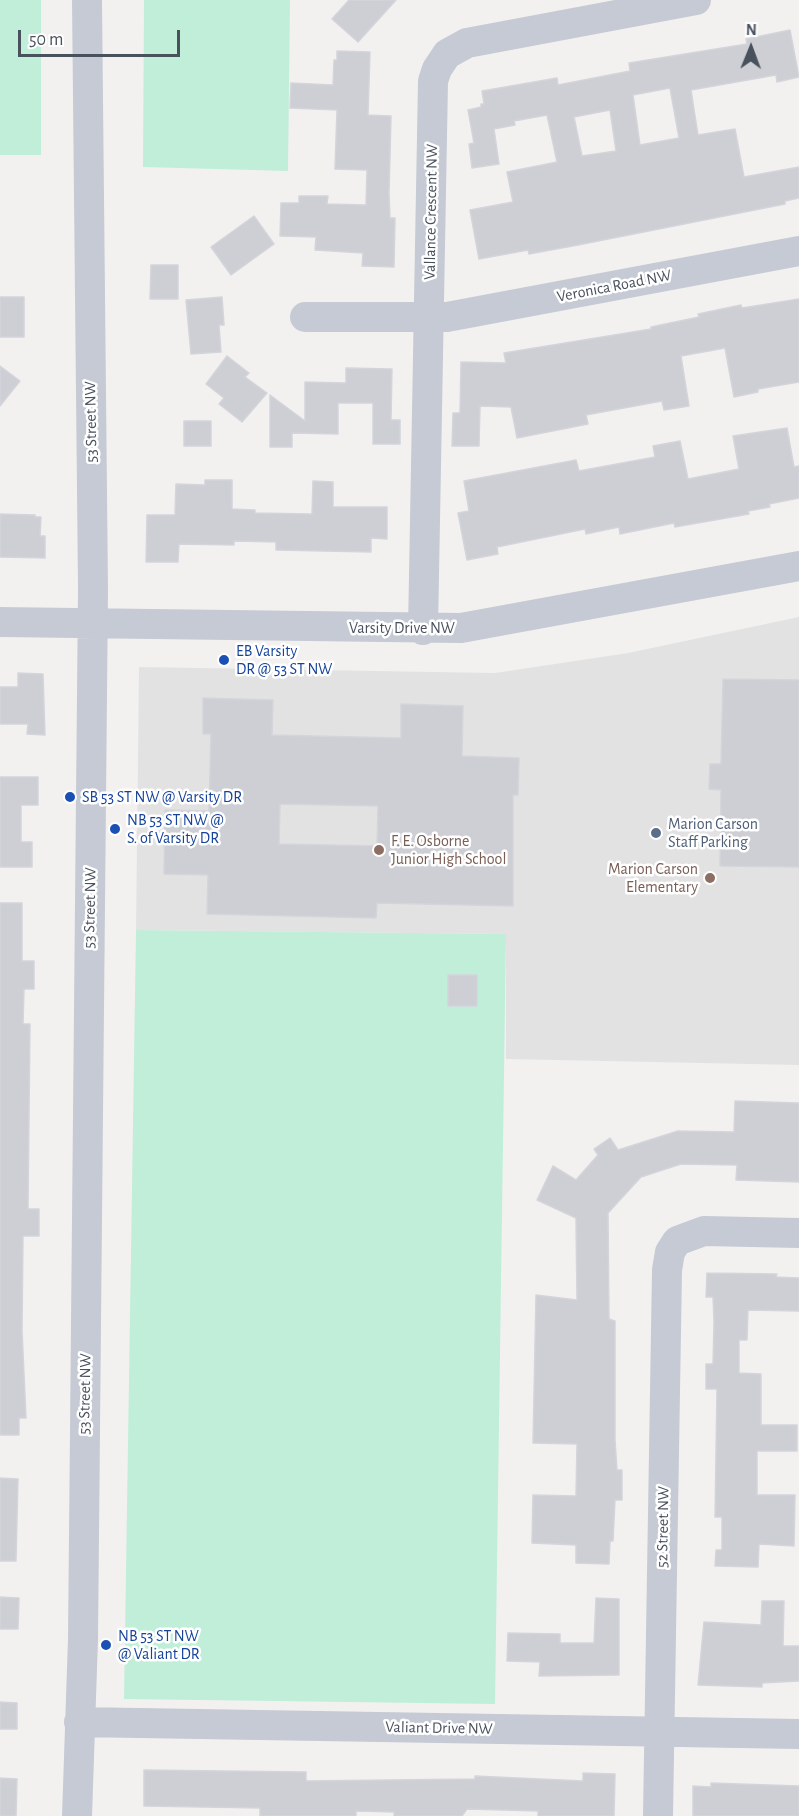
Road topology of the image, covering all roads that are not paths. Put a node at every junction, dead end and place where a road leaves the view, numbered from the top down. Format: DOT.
graph roads {
  1 [pos="87,0"];
  2 [pos="696,0"];
  3 [pos="799,251"];
  4 [pos="305,317"];
  5 [pos="428,318"];
  6 [pos="799,566"];
  7 [pos="0,621"];
  8 [pos="92,623"];
  9 [pos="423,630"];
  10 [pos="799,1233"];
  11 [pos="79,1722"];
  12 [pos="659,1731"];
  13 [pos="799,1734"];
  14 [pos="77,1816"];
  15 [pos="658,1816"];
  1 -- 8 [label="street, 53 Street NW"];
  2 -- 5 [label="street, Vallance Crescent NW"];
  3 -- 5 [label="street, Veronica Road NW"];
  4 -- 5 [label="street, Veronica Road NW"];
  5 -- 9 [label="street, Vallance Crescent NW"];
  6 -- 9 [label="street, Varsity Drive NW"];
  7 -- 8 [label="street, Varsity Drive NW"];
  8 -- 9 [label="street, Varsity Drive NW"];
  8 -- 11 [label="street, 53 Street NW"];
  10 -- 12 [label="street, 52 Street NW"];
  11 -- 12 [label="street, Valiant Drive NW"];
  11 -- 14 [label="street, 53 Street NW"];
  12 -- 13 [label="street, Valiant Drive NW"];
  12 -- 15 [label="street, 52 Street NW"];
}
